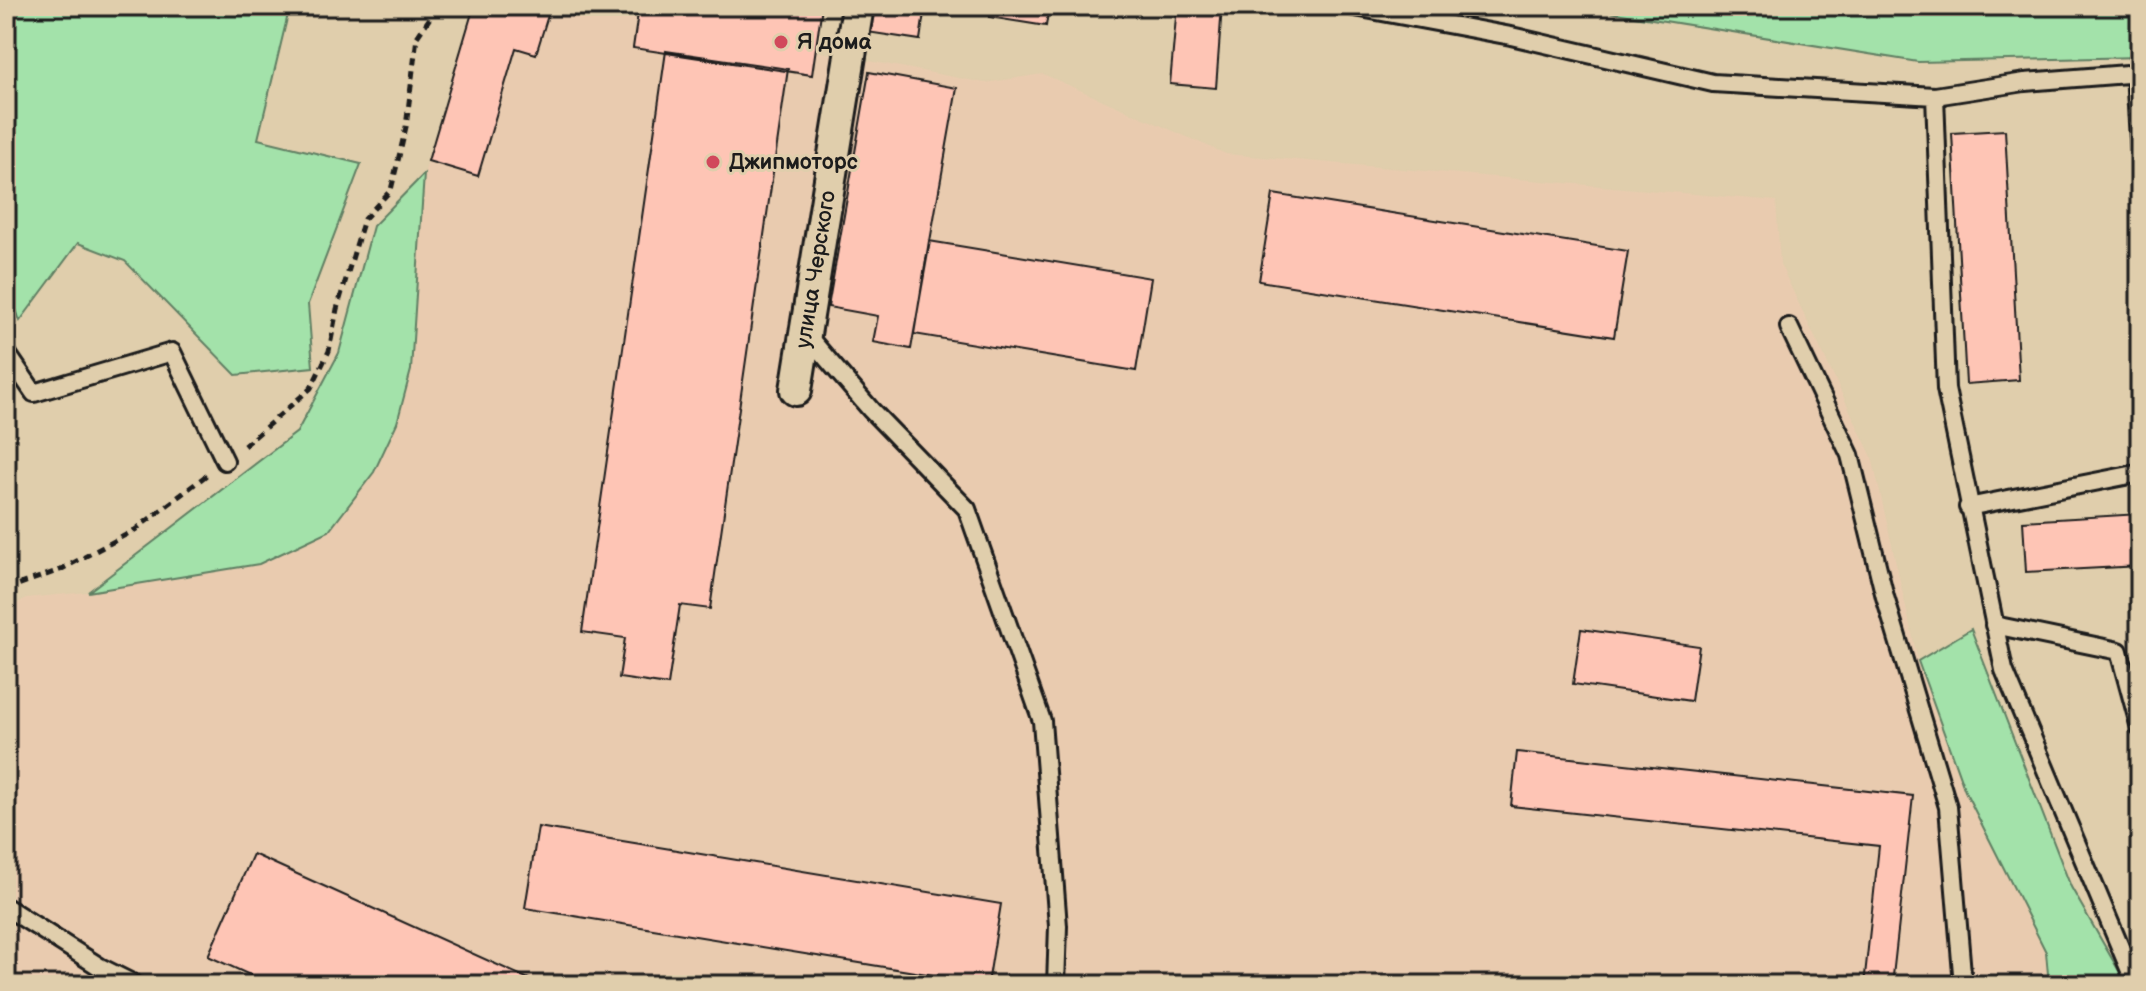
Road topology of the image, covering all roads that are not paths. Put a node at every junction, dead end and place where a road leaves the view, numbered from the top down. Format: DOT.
graph roads {
  1 [pos="858,6"];
  2 [pos="1350,6"];
  3 [pos="1419,12"];
  4 [pos="2138,74"];
  5 [pos="1935,96"];
  6 [pos="2140,155"];
  7 [pos="1789,327"];
  8 [pos="805,333"];
  9 [pos="6,352"];
  10 [pos="796,390"];
  11 [pos="225,461"];
  12 [pos="2140,473"];
  13 [pos="1968,507"];
  14 [pos="1994,625"];
  15 [pos="2140,728"];
  16 [pos="6,907"];
  17 [pos="136,985"];
  18 [pos="1056,985"];
  19 [pos="1963,985"];
  20 [pos="2136,985"];
  1 -- 8 [label="street, улица Черского"];
  2 -- 3 [label="lane"];
  3 -- 5 [label="lane"];
  4 -- 5 [label="lane"];
  4 -- 6 [label="lane"];
  5 -- 13 [label="lane"];
  7 -- 19 [label="lane"];
  8 -- 10 [label="street, улица Черского"];
  8 -- 18 [label="lane"];
  9 -- 11 [label="lane"];
  12 -- 13 [label="lane"];
  13 -- 14 [label="lane"];
  14 -- 15 [label="lane"];
  14 -- 20 [label="lane"];
  16 -- 17 [label="lane"];
}
